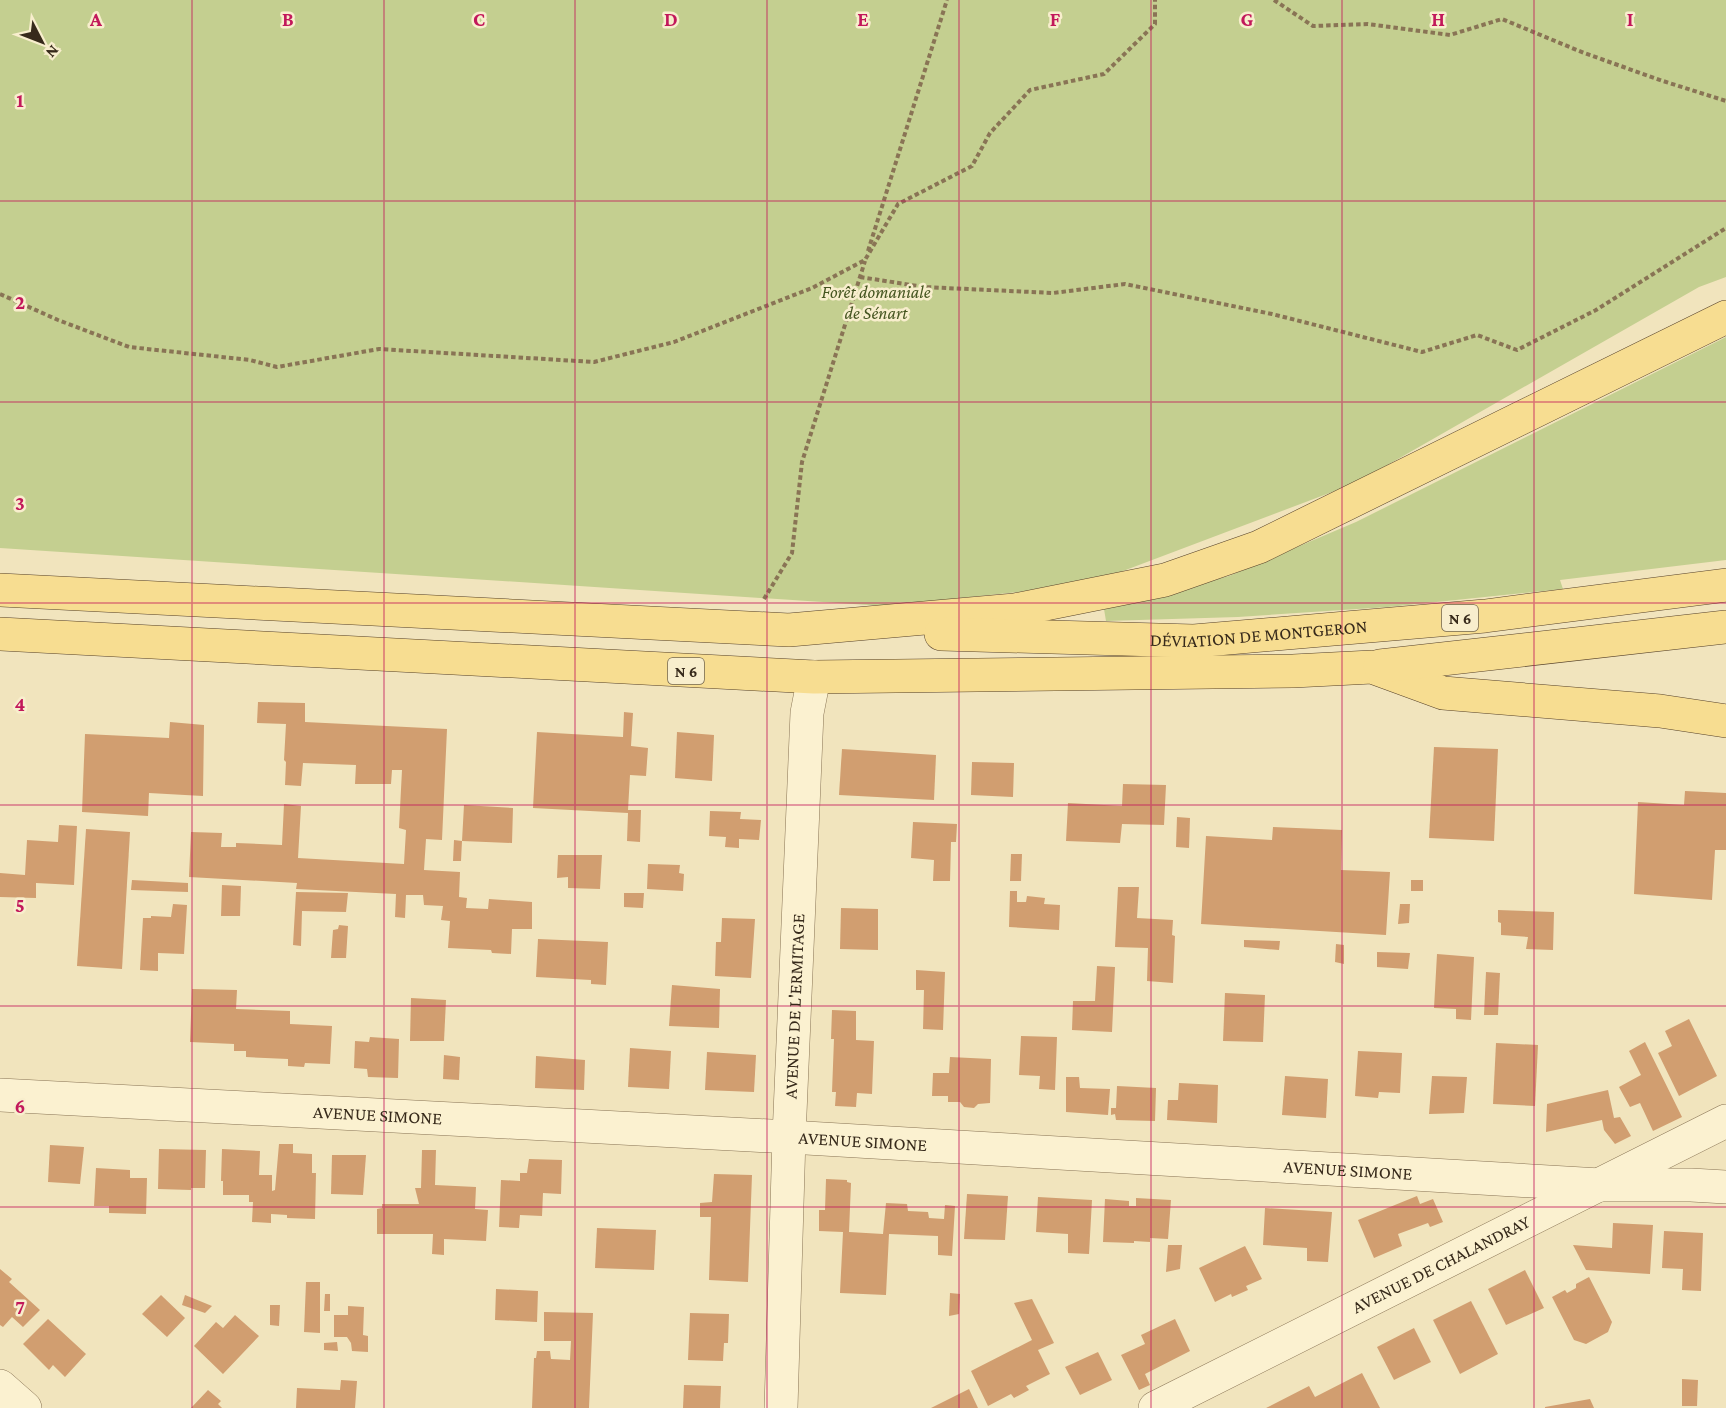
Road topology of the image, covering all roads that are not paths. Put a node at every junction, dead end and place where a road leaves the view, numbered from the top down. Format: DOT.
graph roads {
  1 [pos="1726,317"];
  2 [pos="1726,585"];
  3 [pos="0,590"];
  4 [pos="1726,627"];
  5 [pos="789,630"];
  6 [pos="0,634"];
  7 [pos="1372,667"];
  8 [pos="814,677"];
  9 [pos="1726,721"];
  10 [pos="0,1095"];
  11 [pos="1726,1121"];
  12 [pos="789,1137"];
  13 [pos="1600,1185"];
  14 [pos="1726,1186"];
  15 [pos="0,1386"];
  16 [pos="25,1408"];
  17 [pos="781,1408"];
  18 [pos="1155,1408"];
  1 -- 5 [label="main road"];
  2 -- 5 [label="main road, DÉVIATION DE MONTGERON / N 6"];
  3 -- 5 [label="main road, N 6"];
  4 -- 7 [label="main road, N 6"];
  6 -- 8 [label="main road, N 6"];
  7 -- 8 [label="main road, N 6"];
  7 -- 9 [label="main road"];
  8 -- 12 [label="street, AVENUE DE L'ERMITAGE"];
  10 -- 12 [label="street, AVENUE SIMONE"];
  11 -- 13 [label="street, AVENUE DE CHALANDRAY"];
  12 -- 13 [label="street, AVENUE SIMONE"];
  12 -- 17 [label="street, AVENUE DE L'ERMITAGE"];
  13 -- 14 [label="street, AVENUE SIMONE"];
  13 -- 18 [label="street, AVENUE DE CHALANDRAY"];
  15 -- 16 [label="street"];
}
